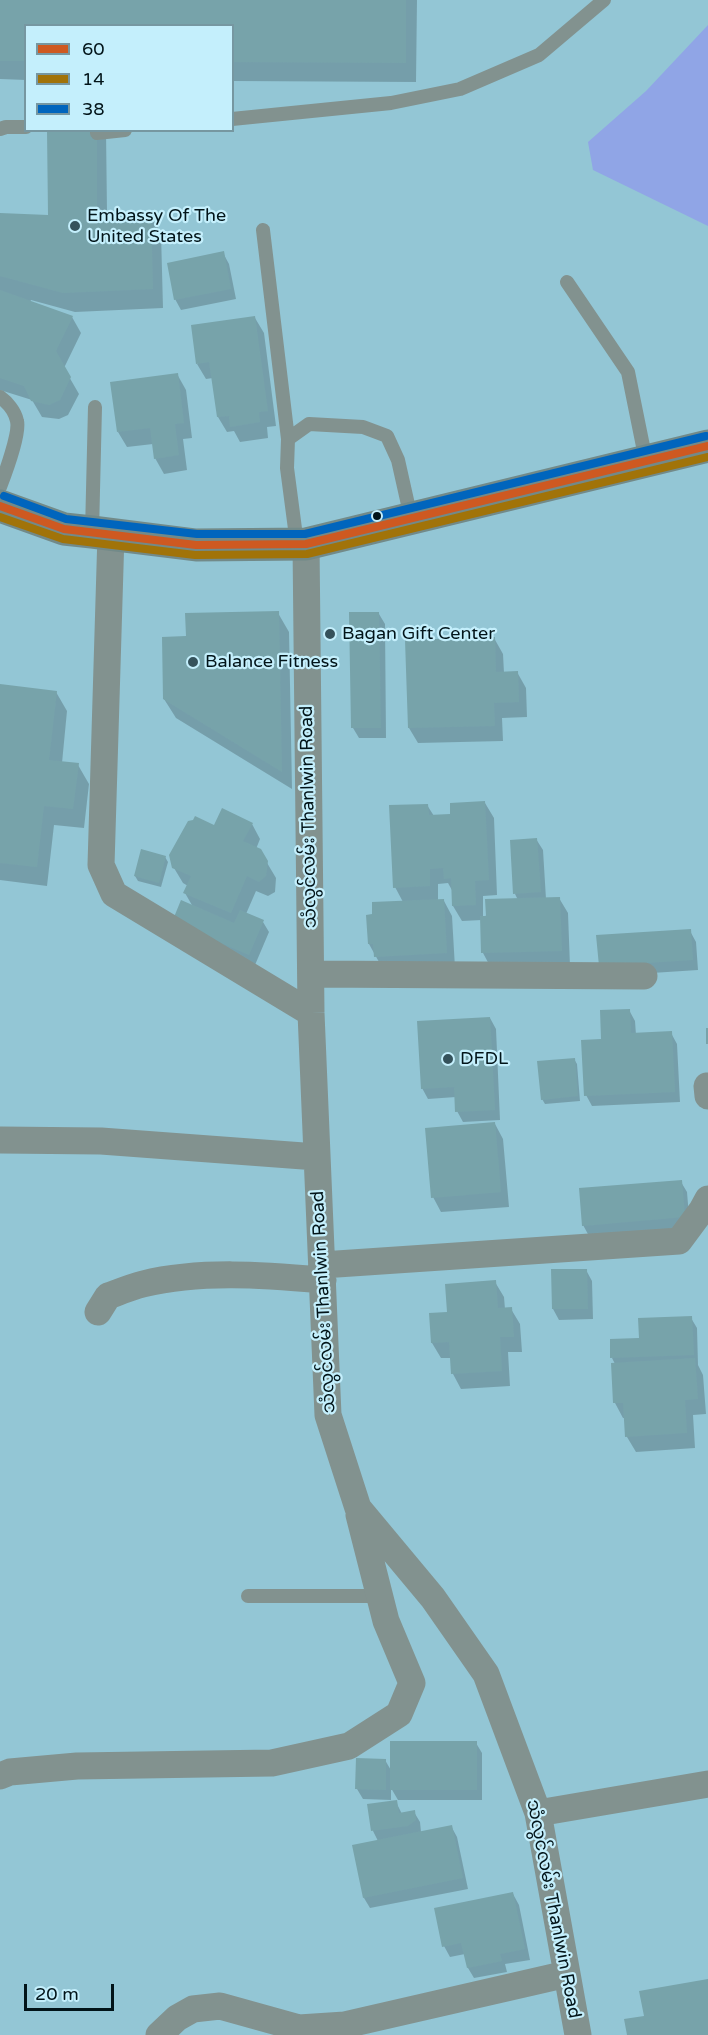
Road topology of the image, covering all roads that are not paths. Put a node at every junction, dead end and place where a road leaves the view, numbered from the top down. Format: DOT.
graph roads {
  1 [pos="604,0"];
  2 [pos="234,119"];
  3 [pos="24,128"];
  4 [pos="0,129"];
  5 [pos="111,132"];
  6 [pos="97,134"];
  7 [pos="263,230"];
  8 [pos="567,282"];
  9 [pos="0,397"];
  10 [pos="95,407"];
  11 [pos="288,439"];
  12 [pos="708,446"];
  13 [pos="646,461"];
  14 [pos="0,487"];
  15 [pos="0,506"];
  16 [pos="411,518"];
  17 [pos="101,533"];
  18 [pos="301,544"];
  19 [pos="311,974"];
  20 [pos="644,976"];
  21 [pos="311,1013"];
  22 [pos="0,1140"];
  23 [pos="317,1157"];
  24 [pos="708,1199"];
  25 [pos="322,1272"];
  26 [pos="98,1312"];
  27 [pos="358,1508"];
  28 [pos="248,1596"];
  29 [pos="379,1596"];
  30 [pos="0,1776"];
  31 [pos="708,1784"];
  32 [pos="538,1813"];
  33 [pos="567,1974"];
  34 [pos="342,2030"];
  35 [pos="159,2035"];
  36 [pos="578,2035"];
  1 -- 2 [label="lane"];
  3 -- 4 [label="lane"];
  5 -- 6 [label="lane"];
  7 -- 11 [label="lane"];
  8 -- 13 [label="lane"];
  9 -- 14 [label="lane"];
  10 -- 17 [label="lane"];
  11 -- 16 [label="lane"];
  11 -- 18 [label="lane"];
  12 -- 13 [label="main road"];
  13 -- 16 [label="main road"];
  15 -- 17 [label="main road"];
  16 -- 18 [label="main road"];
  17 -- 18 [label="main road"];
  17 -- 21 [label="street"];
  18 -- 19 [label="street, သံလွင်လမ်း Thanlwin Road"];
  19 -- 20 [label="street"];
  19 -- 21 [label="street, သံလွင်လမ်း Thanlwin Road"];
  21 -- 23 [label="street, သံလွင်လမ်း Thanlwin Road"];
  22 -- 23 [label="street"];
  23 -- 25 [label="street, သံလွင်လမ်း Thanlwin Road"];
  24 -- 25 [label="street"];
  25 -- 26 [label="street"];
  25 -- 27 [label="street, သံလွင်လမ်း Thanlwin Road"];
  27 -- 29 [label="street"];
  27 -- 32 [label="street, သံလွင်လမ်း Thanlwin Road"];
  28 -- 29 [label="lane"];
  29 -- 30 [label="street"];
  31 -- 32 [label="street"];
  32 -- 33 [label="street, သံလွင်လမ်း Thanlwin Road"];
  33 -- 34 [label="street"];
  33 -- 36 [label="street, သံလွင်လမ်း Thanlwin Road"];
  34 -- 35 [label="street"];
}
